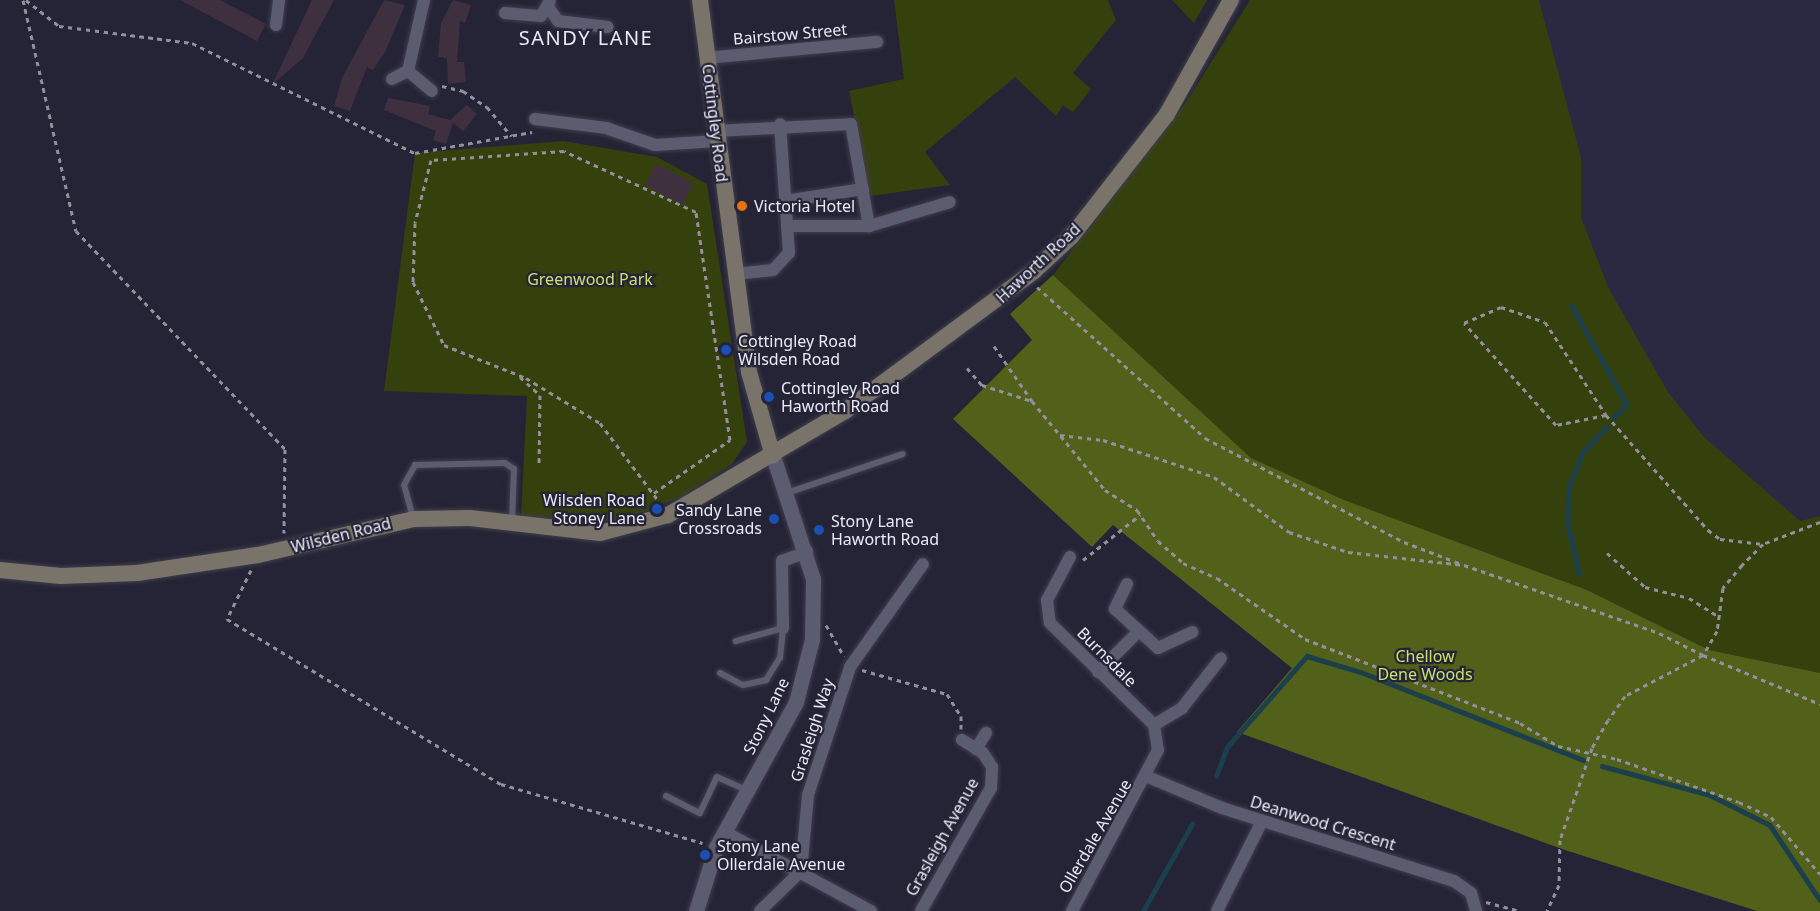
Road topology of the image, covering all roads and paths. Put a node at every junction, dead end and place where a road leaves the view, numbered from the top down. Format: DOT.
graph roads {
  1 [pos="24,0"];
  2 [pos="279,0"];
  3 [pos="424,0"];
  4 [pos="700,0"];
  5 [pos="1231,0"];
  6 [pos="550,4"];
  7 [pos="505,13"];
  8 [pos="276,25"];
  9 [pos="608,27"];
  10 [pos="877,42"];
  11 [pos="707,58"];
  12 [pos="408,71"];
  13 [pos="392,79"];
  14 [pos="432,91"];
  15 [pos="535,119"];
  16 [pos="780,124"];
  17 [pos="543,133"];
  18 [pos="511,136"];
  19 [pos="716,136"];
  20 [pos="863,189"];
  21 [pos="785,201"];
  22 [pos="950,202"];
  23 [pos="787,226"];
  24 [pos="869,226"];
  25 [pos="735,274"];
  26 [pos="1026,278"];
  27 [pos="994,346"];
  28 [pos="967,368"];
  29 [pos="519,375"];
  30 [pos="1032,401"];
  31 [pos="1606,415"];
  32 [pos="1058,435"];
  33 [pos="903,454"];
  34 [pos="773,456"];
  35 [pos="539,464"];
  36 [pos="654,493"];
  37 [pos="787,493"];
  38 [pos="668,515"];
  39 [pos="1140,515"];
  40 [pos="414,519"];
  41 [pos="1820,522"];
  42 [pos="512,524"];
  43 [pos="1763,544"];
  44 [pos="284,550"];
  45 [pos="807,552"];
  46 [pos="1607,553"];
  47 [pos="258,555"];
  48 [pos="1070,557"];
  49 [pos="923,564"];
  50 [pos="1464,565"];
  51 [pos="0,570"];
  52 [pos="1127,584"];
  53 [pos="815,606"];
  54 [pos="1718,616"];
  55 [pos="783,628"];
  56 [pos="1192,632"];
  57 [pos="1137,633"];
  58 [pos="736,641"];
  59 [pos="1703,655"];
  60 [pos="1221,658"];
  61 [pos="850,667"];
  62 [pos="1098,672"];
  63 [pos="720,673"];
  64 [pos="1820,704"];
  65 [pos="1154,725"];
  66 [pos="986,733"];
  67 [pos="962,740"];
  68 [pos="976,749"];
  69 [pos="1590,755"];
  70 [pos="1148,777"];
  71 [pos="748,791"];
  72 [pos="666,795"];
  73 [pos="1262,821"];
  74 [pos="725,832"];
  75 [pos="716,847"];
  76 [pos="801,871"];
  77 [pos="1820,874"];
  78 [pos="1474,905"];
  79 [pos="696,911"];
  80 [pos="760,911"];
  81 [pos="871,911"];
  82 [pos="921,911"];
  83 [pos="1072,911"];
  84 [pos="1217,911"];
  85 [pos="1520,911"];
  86 [pos="1547,911"];
  1 -- 18 [label="path"];
  1 -- 44 [label="path"];
  2 -- 8 [label="street"];
  3 -- 12 [label="street"];
  4 -- 11 [label="main road, Cottingley Road"];
  5 -- 26 [label="main road, Haworth Road"];
  6 -- 7 [label="street"];
  6 -- 9 [label="street"];
  10 -- 11 [label="street, Bairstow Street"];
  11 -- 19 [label="main road, Cottingley Road"];
  12 -- 13 [label="street"];
  12 -- 14 [label="street"];
  14 -- 18 [label="path"];
  15 -- 19 [label="street"];
  16 -- 19 [label="street"];
  16 -- 20 [label="street"];
  16 -- 21 [label="street"];
  17 -- 18 [label="path"];
  19 -- 25 [label="main road, Cottingley Road"];
  20 -- 21 [label="street"];
  20 -- 24 [label="street"];
  21 -- 23 [label="street"];
  22 -- 24 [label="street"];
  23 -- 24 [label="street"];
  23 -- 25 [label="street"];
  25 -- 34 [label="main road, Cottingley Road"];
  26 -- 34 [label="main road, Haworth Road"];
  26 -- 50 [label="path"];
  27 -- 30 [label="path"];
  28 -- 30 [label="path"];
  29 -- 35 [label="path"];
  29 -- 36 [label="path"];
  29 -- 36 [label="path"];
  30 -- 32 [label="path"];
  31 -- 31 [label="path"];
  31 -- 43 [label="path"];
  32 -- 39 [label="path"];
  32 -- 50 [label="path"];
  33 -- 37 [label="lane"];
  34 -- 37 [label="street, Stony Lane"];
  34 -- 38 [label="main road, Wilsden Road"];
  36 -- 38 [label="path"];
  37 -- 45 [label="street, Stony Lane"];
  38 -- 42 [label="main road, Wilsden Road"];
  39 -- 48 [label="path"];
  39 -- 69 [label="path"];
  40 -- 42 [label="main road, Wilsden Road"];
  40 -- 42 [label="lane"];
  40 -- 44 [label="main road, Wilsden Road"];
  41 -- 43 [label="path"];
  43 -- 54 [label="path"];
  44 -- 47 [label="main road, Wilsden Road"];
  45 -- 53 [label="street, Stony Lane"];
  45 -- 55 [label="street"];
  46 -- 54 [label="path"];
  47 -- 51 [label="main road, Wilsden Road"];
  47 -- 75 [label="path"];
  48 -- 62 [label="street, Burnsdale"];
  49 -- 61 [label="street, Grasleigh Way"];
  50 -- 59 [label="path"];
  52 -- 57 [label="street"];
  53 -- 61 [label="path"];
  53 -- 71 [label="street, Stony Lane"];
  54 -- 59 [label="path"];
  55 -- 58 [label="lane"];
  55 -- 63 [label="lane"];
  56 -- 57 [label="street"];
  57 -- 62 [label="street"];
  59 -- 64 [label="path"];
  59 -- 69 [label="path"];
  60 -- 65 [label="street"];
  61 -- 67 [label="path"];
  61 -- 76 [label="street, Grasleigh Way"];
  62 -- 65 [label="street, Burnsdale"];
  65 -- 70 [label="street"];
  66 -- 68 [label="street"];
  67 -- 68 [label="street, Grasleigh Avenue"];
  68 -- 82 [label="street, Grasleigh Avenue"];
  69 -- 77 [label="path"];
  69 -- 86 [label="path"];
  70 -- 73 [label="street, Deanwood Crescent"];
  70 -- 83 [label="street, Ollerdale Avenue"];
  71 -- 72 [label="lane"];
  71 -- 74 [label="street, Stony Lane"];
  73 -- 78 [label="street, Deanwood Crescent"];
  73 -- 84 [label="street"];
  74 -- 75 [label="street, Stony Lane"];
  74 -- 76 [label="street"];
  75 -- 79 [label="street, Stony Lane"];
  76 -- 80 [label="street"];
  76 -- 81 [label="street"];
  78 -- 85 [label="path"];
}
